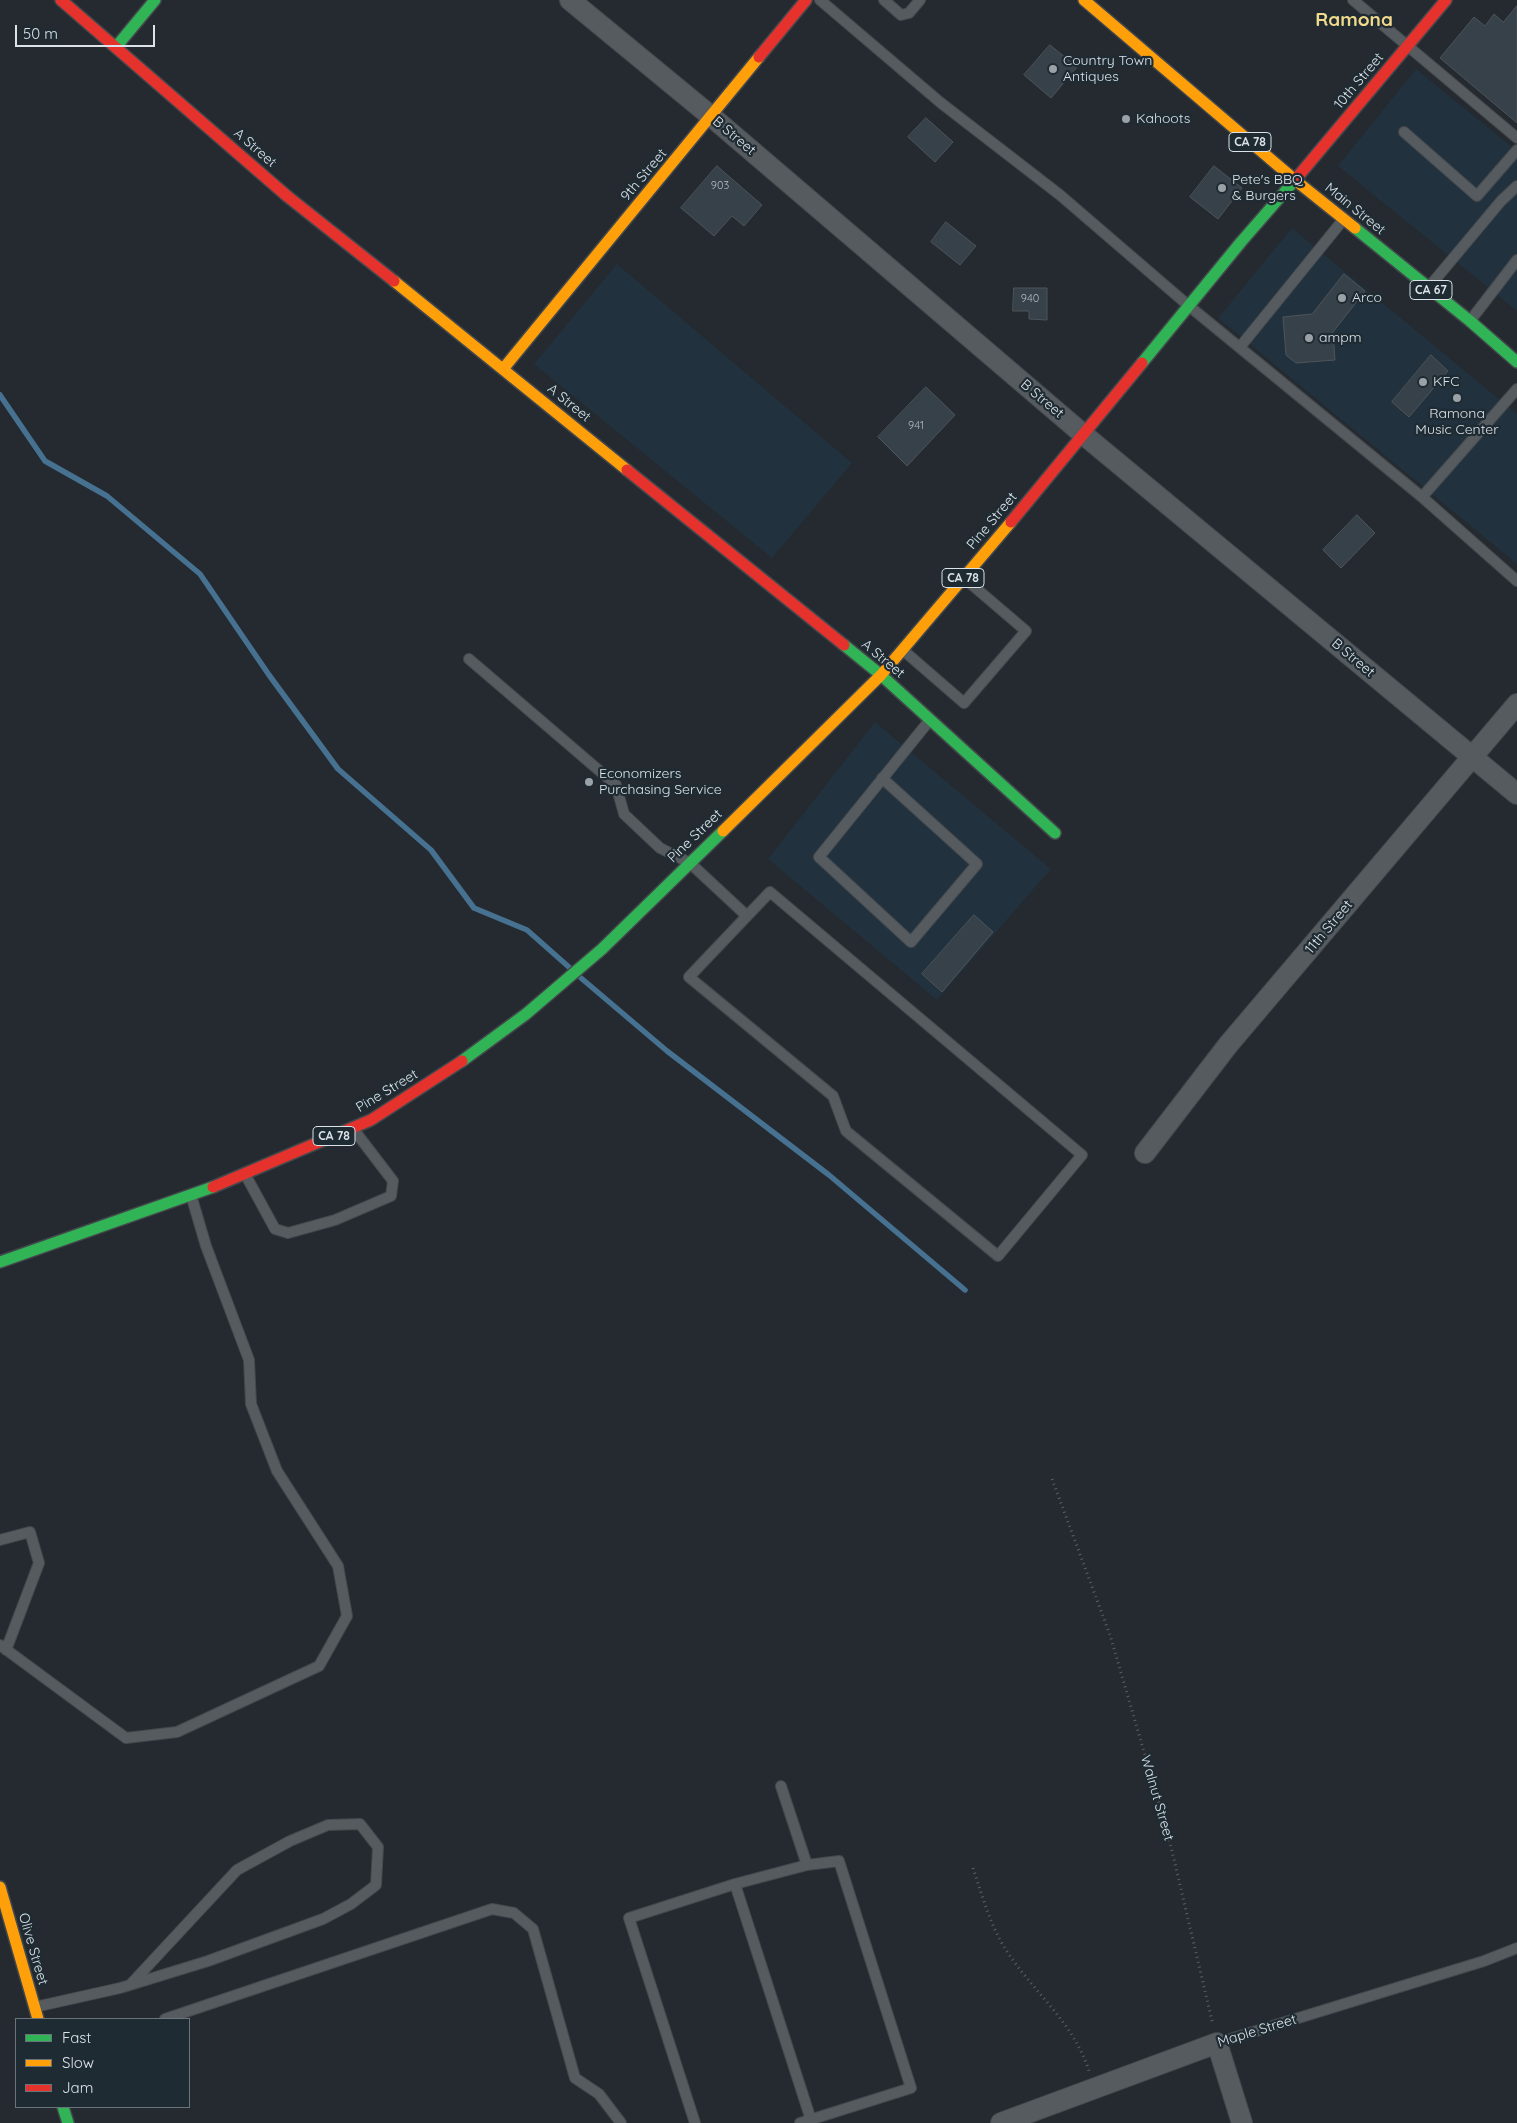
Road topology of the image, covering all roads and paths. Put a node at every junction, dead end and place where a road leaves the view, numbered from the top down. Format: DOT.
graph roads {
  1 [pos="61,0"];
  2 [pos="155,0"];
  3 [pos="570,0"];
  4 [pos="806,0"];
  5 [pos="820,0"];
  6 [pos="884,0"];
  7 [pos="920,0"];
  8 [pos="1084,0"];
  9 [pos="1353,0"];
  10 [pos="1446,0"];
  11 [pos="1408,46"];
  12 [pos="116,47"];
  13 [pos="712,117"];
  14 [pos="1404,132"];
  15 [pos="1517,138"];
  16 [pos="1517,150"];
  17 [pos="1295,180"];
  18 [pos="1517,186"];
  19 [pos="1344,219"];
  20 [pos="1517,260"];
  21 [pos="1428,288"];
  22 [pos="1189,306"];
  23 [pos="1470,321"];
  24 [pos="1240,347"];
  25 [pos="1517,362"];
  26 [pos="504,369"];
  27 [pos="1517,389"];
  28 [pos="1084,435"];
  29 [pos="1422,497"];
  30 [pos="964,577"];
  31 [pos="1517,581"];
  32 [pos="902,650"];
  33 [pos="469,659"];
  34 [pos="881,675"];
  35 [pos="1517,704"];
  36 [pos="930,720"];
  37 [pos="1473,758"];
  38 [pos="882,778"];
  39 [pos="1517,794"];
  40 [pos="1055,833"];
  41 [pos="690,862"];
  42 [pos="747,916"];
  43 [pos="353,1128"];
  44 [pos="1145,1153"];
  45 [pos="244,1174"];
  46 [pos="191,1194"];
  47 [pos="0,1262"];
  48 [pos="1052,1479"];
  49 [pos="0,1540"];
  50 [pos="3,1648"];
  51 [pos="781,1786"];
  52 [pos="807,1866"];
  53 [pos="973,1868"];
  54 [pos="736,1884"];
  55 [pos="0,1887"];
  56 [pos="1517,1948"];
  57 [pos="130,1985"];
  58 [pos="34,2007"];
  59 [pos="38,2018"];
  60 [pos="168,2018"];
  61 [pos="1217,2043"];
  62 [pos="1095,2088"];
  63 [pos="63,2108"];
  64 [pos="811,2121"];
  65 [pos="68,2123"];
  66 [pos="621,2123"];
  67 [pos="695,2123"];
  68 [pos="800,2123"];
  69 [pos="1001,2123"];
  70 [pos="1242,2123"];
  1 -- 12 [label="main road, A Street"];
  2 -- 12 [label="main road"];
  3 -- 13 [label="street, B Street"];
  4 -- 13 [label="main road, 9th Street"];
  5 -- 22 [label="lane"];
  6 -- 7 [label="lane"];
  8 -- 17 [label="main road, Main Street / CA 78"];
  9 -- 11 [label="lane"];
  10 -- 11 [label="main road, 10th Street"];
  11 -- 15 [label="lane"];
  11 -- 17 [label="main road, 10th Street"];
  12 -- 26 [label="main road, A Street"];
  13 -- 26 [label="main road, 9th Street"];
  13 -- 28 [label="street, B Street"];
  14 -- 16 [label="lane"];
  17 -- 19 [label="main road, Main Street / CA 67"];
  17 -- 22 [label="main road, Pine Street / CA 78"];
  18 -- 21 [label="lane"];
  19 -- 21 [label="main road, Main Street / CA 67"];
  19 -- 24 [label="lane"];
  20 -- 23 [label="lane"];
  21 -- 23 [label="main road, Main Street / CA 67"];
  22 -- 24 [label="lane"];
  22 -- 28 [label="main road, Pine Street / CA 78"];
  23 -- 25 [label="main road, Main Street / CA 67"];
  24 -- 29 [label="lane"];
  26 -- 34 [label="main road, A Street"];
  27 -- 29 [label="lane"];
  28 -- 30 [label="main road, Pine Street / CA 78"];
  28 -- 37 [label="street, B Street"];
  29 -- 31 [label="lane"];
  30 -- 32 [label="main road, Pine Street / CA 78"];
  30 -- 32 [label="lane"];
  32 -- 34 [label="main road, Pine Street / CA 78"];
  33 -- 41 [label="lane"];
  34 -- 36 [label="main road, A Street"];
  34 -- 41 [label="main road, Pine Street / CA 78"];
  35 -- 37 [label="street, 11th Street"];
  36 -- 38 [label="lane"];
  36 -- 40 [label="main road, A Street"];
  37 -- 39 [label="street, B Street"];
  37 -- 44 [label="street, 11th Street"];
  38 -- 38 [label="lane"];
  41 -- 42 [label="lane"];
  41 -- 43 [label="main road, Pine Street / CA 78"];
  42 -- 42 [label="lane"];
  43 -- 45 [label="main road, Pine Street / CA 78"];
  43 -- 45 [label="lane"];
  45 -- 46 [label="main road, Pine Street / CA 78"];
  46 -- 47 [label="main road, Pine Street / CA 78"];
  46 -- 50 [label="lane"];
  48 -- 61 [label="path, Walnut Street"];
  49 -- 50 [label="lane"];
  51 -- 52 [label="lane"];
  52 -- 54 [label="lane"];
  52 -- 64 [label="lane"];
  53 -- 62 [label="path"];
  54 -- 64 [label="lane"];
  54 -- 67 [label="lane"];
  55 -- 58 [label="main road, Olive Street"];
  56 -- 61 [label="lane, Maple Street"];
  57 -- 57 [label="lane"];
  57 -- 58 [label="lane"];
  58 -- 59 [label="main road, Olive Street"];
  60 -- 66 [label="lane"];
  61 -- 62 [label="street, Maple Street"];
  61 -- 70 [label="street"];
  62 -- 69 [label="street, Maple Street"];
  63 -- 65 [label="main road"];
  64 -- 68 [label="lane"];
}
